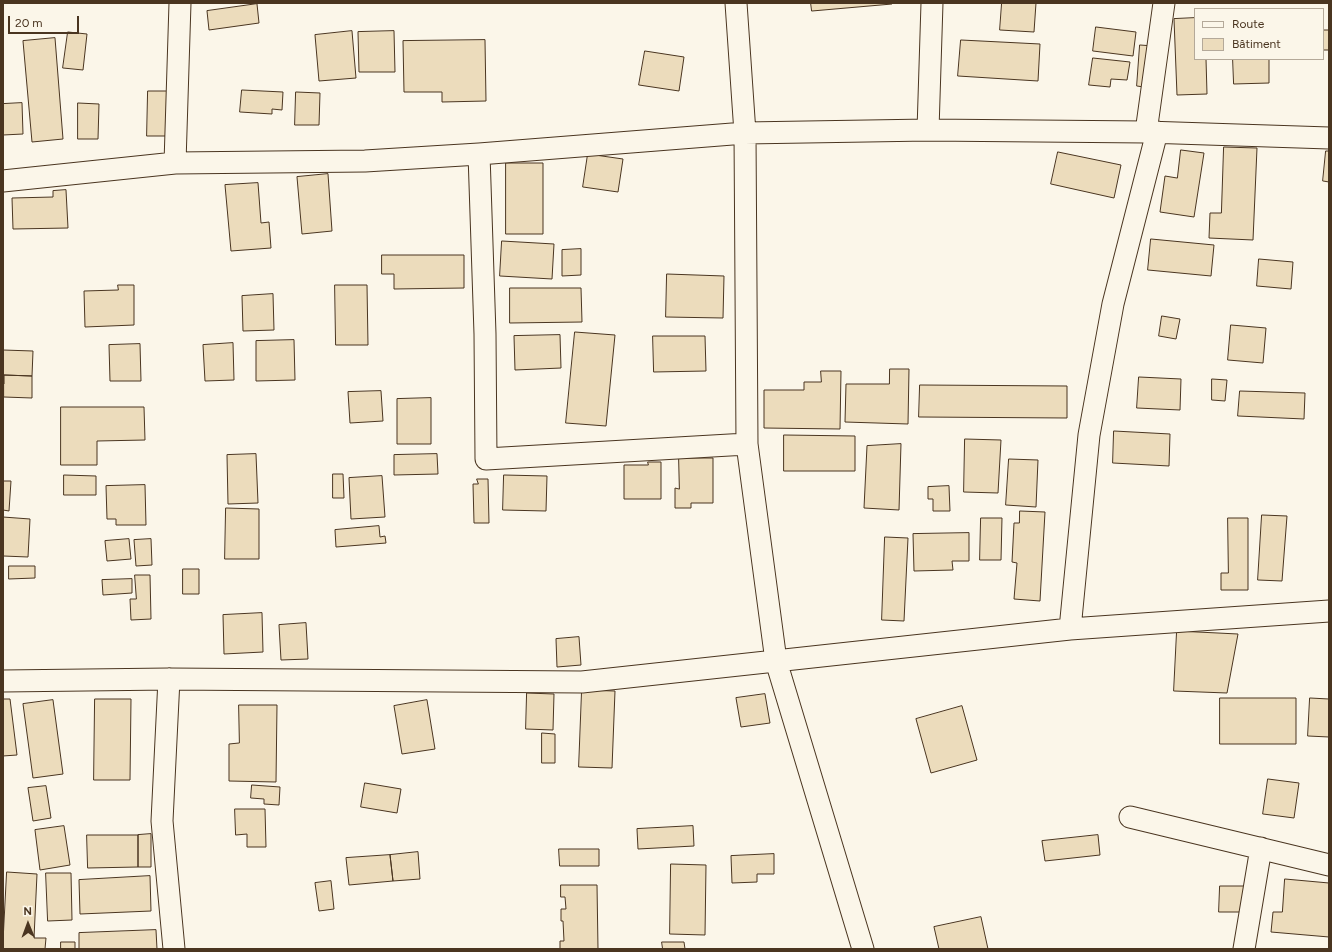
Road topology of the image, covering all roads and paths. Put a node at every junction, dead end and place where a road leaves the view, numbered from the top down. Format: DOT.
graph roads {
  1 [pos="180,3"];
  2 [pos="736,3"];
  3 [pos="932,3"];
  4 [pos="1164,3"];
  5 [pos="928,130"];
  6 [pos="1152,132"];
  7 [pos="744,133"];
  8 [pos="1329,138"];
  9 [pos="479,154"];
  10 [pos="174,163"];
  11 [pos="3,180"];
  12 [pos="747,444"];
  13 [pos="1329,611"];
  14 [pos="1070,629"];
  15 [pos="776,661"];
  16 [pos="169,679"];
  17 [pos="3,680"];
  18 [pos="1130,817"];
  19 [pos="1261,848"];
  20 [pos="1329,865"];
  21 [pos="859,948"];
  22 [pos="174,949"];
  23 [pos="1244,949"];
  1 -- 10 [label="street"];
  2 -- 7 [label="street"];
  3 -- 5 [label="street"];
  4 -- 6 [label="street"];
  5 -- 6 [label="street"];
  5 -- 7 [label="street"];
  6 -- 8 [label="street"];
  6 -- 14 [label="street"];
  7 -- 9 [label="street"];
  7 -- 12 [label="street"];
  9 -- 10 [label="street"];
  9 -- 12 [label="street"];
  10 -- 11 [label="street"];
  12 -- 15 [label="street"];
  13 -- 14 [label="street"];
  14 -- 15 [label="street"];
  15 -- 16 [label="street"];
  15 -- 21 [label="street"];
  16 -- 17 [label="street"];
  16 -- 22 [label="street"];
  18 -- 19 [label="street"];
  19 -- 20 [label="street"];
  19 -- 23 [label="street"];
}
